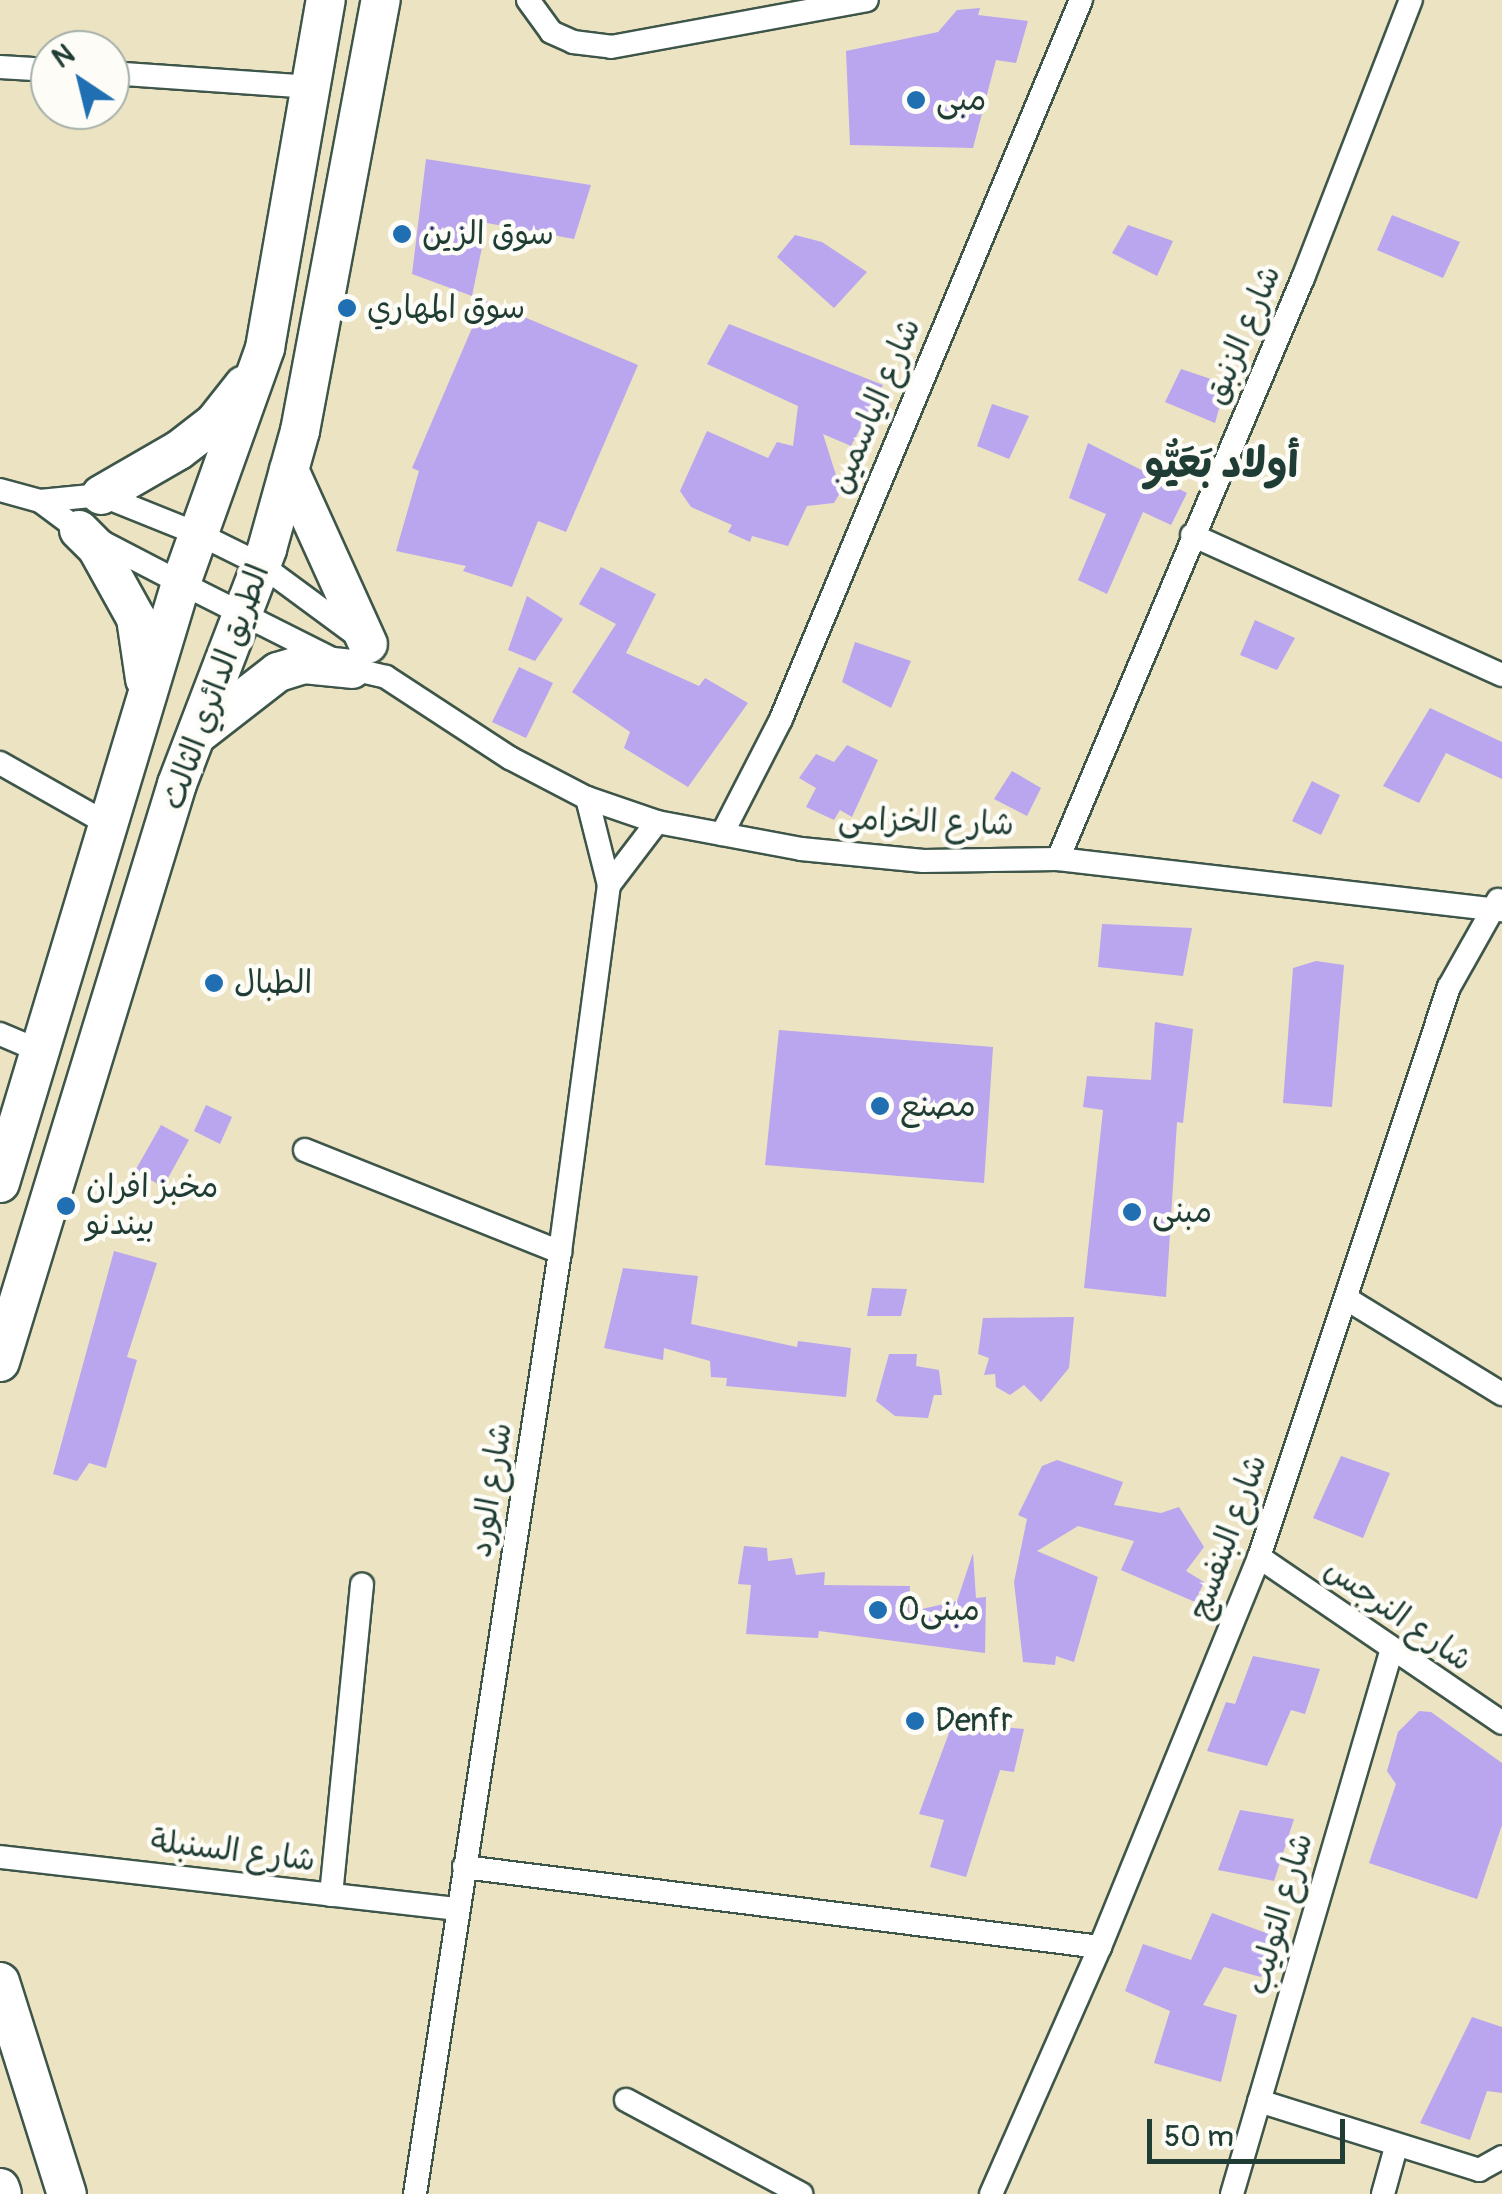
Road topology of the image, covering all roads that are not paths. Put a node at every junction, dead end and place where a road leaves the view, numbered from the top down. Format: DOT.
graph roads {
  1 [pos="326,0"];
  2 [pos="381,0"];
  3 [pos="528,0"];
  4 [pos="866,0"];
  5 [pos="1081,0"];
  6 [pos="1411,0"];
  7 [pos="0,67"];
  8 [pos="30,69"];
  9 [pos="130,74"];
  10 [pos="312,87"];
  11 [pos="265,348"];
  12 [pos="289,470"];
  13 [pos="0,490"];
  14 [pos="101,495"];
  15 [pos="40,501"];
  16 [pos="79,530"];
  17 [pos="1192,535"];
  18 [pos="202,536"];
  19 [pos="260,564"];
  20 [pos="180,582"];
  21 [pos="242,612"];
  22 [pos="369,663"];
  23 [pos="1502,675"];
  24 [pos="143,707"];
  25 [pos="196,736"];
  26 [pos="0,763"];
  27 [pos="587,798"];
  28 [pos="656,822"];
  29 [pos="108,824"];
  30 [pos="722,834"];
  31 [pos="1058,859"];
  32 [pos="609,885"];
  33 [pos="1498,905"];
  34 [pos="0,1034"];
  35 [pos="40,1052"];
  36 [pos="305,1150"];
  37 [pos="0,1183"];
  38 [pos="560,1252"];
  39 [pos="1346,1299"];
  40 [pos="0,1362"];
  41 [pos="1502,1394"];
  42 [pos="1259,1556"];
  43 [pos="362,1585"];
  44 [pos="1391,1652"];
  45 [pos="1502,1723"];
  46 [pos="0,1857"];
  47 [pos="464,1867"];
  48 [pos="331,1895"];
  49 [pos="458,1910"];
  50 [pos="1100,1948"];
  51 [pos="0,1982"];
  52 [pos="626,2100"];
  53 [pos="1259,2101"];
  54 [pos="1396,2147"];
  55 [pos="1502,2157"];
  56 [pos="67,2194"];
  57 [pos="415,2194"];
  58 [pos="801,2194"];
  59 [pos="991,2194"];
  60 [pos="1232,2194"];
  61 [pos="1383,2194"];
  1 -- 10 [label="main road, الطريق الدائري الثالث"];
  2 -- 12 [label="main road, الطريق الدائري الثالث"];
  3 -- 4 [label="street"];
  5 -- 30 [label="street, شارع الياسمين"];
  6 -- 17 [label="street, شارع الزنبق"];
  7 -- 8 [label="street"];
  9 -- 10 [label="street"];
  10 -- 11 [label="main road, الطريق الدائري الثالث"];
  11 -- 14 [label="main road"];
  11 -- 18 [label="main road, الطريق الدائري الثالث"];
  12 -- 19 [label="main road, الطريق الدائري الثالث"];
  12 -- 22 [label="main road"];
  13 -- 15 [label="street"];
  14 -- 15 [label="street"];
  14 -- 18 [label="street"];
  15 -- 16 [label="street"];
  16 -- 20 [label="street"];
  16 -- 24 [label="main road"];
  17 -- 23 [label="street"];
  17 -- 31 [label="street, شارع الزنبق"];
  18 -- 19 [label="street"];
  18 -- 20 [label="main road, الطريق الدائري الثالث"];
  19 -- 21 [label="main road, الطريق الدائري الثالث"];
  19 -- 22 [label="street"];
  20 -- 21 [label="street"];
  20 -- 24 [label="main road, الطريق الدائري الثالث"];
  21 -- 22 [label="street"];
  21 -- 25 [label="main road, الطريق الدائري الثالث"];
  22 -- 25 [label="main road"];
  22 -- 27 [label="street, شارع الخزامى"];
  24 -- 29 [label="main road, الطريق الدائري الثالث"];
  25 -- 40 [label="main road, الطريق الدائري الثالث"];
  26 -- 29 [label="street"];
  27 -- 28 [label="street, شارع الخزامى"];
  27 -- 32 [label="street, شارع الورد"];
  28 -- 30 [label="street, شارع الخزامى"];
  28 -- 32 [label="street"];
  29 -- 35 [label="main road, الطريق الدائري الثالث"];
  30 -- 31 [label="street, شارع الخزامى"];
  31 -- 33 [label="street, شارع الخزامى"];
  32 -- 38 [label="street, شارع الورد"];
  33 -- 39 [label="street, شارع البنفسج"];
  34 -- 35 [label="street"];
  35 -- 37 [label="main road, الطريق الدائري الثالث"];
  36 -- 38 [label="street"];
  38 -- 47 [label="street, شارع الورد"];
  39 -- 41 [label="street"];
  39 -- 42 [label="street, شارع البنفسج"];
  42 -- 44 [label="street, شارع النرجس"];
  42 -- 50 [label="street, شارع البنفسج"];
  43 -- 48 [label="street"];
  44 -- 45 [label="street, شارع النرجس"];
  44 -- 53 [label="street, شارع التوليب"];
  46 -- 48 [label="street, شارع السنبلة"];
  47 -- 49 [label="street, شارع الورد"];
  47 -- 50 [label="street"];
  48 -- 49 [label="street, شارع السنبلة"];
  49 -- 57 [label="street, شارع الورد"];
  50 -- 59 [label="street, شارع البنفسج"];
  51 -- 56 [label="main road"];
  52 -- 58 [label="street"];
  53 -- 54 [label="street"];
  53 -- 60 [label="street, شارع التوليب"];
  54 -- 55 [label="street"];
  54 -- 61 [label="street"];
}
